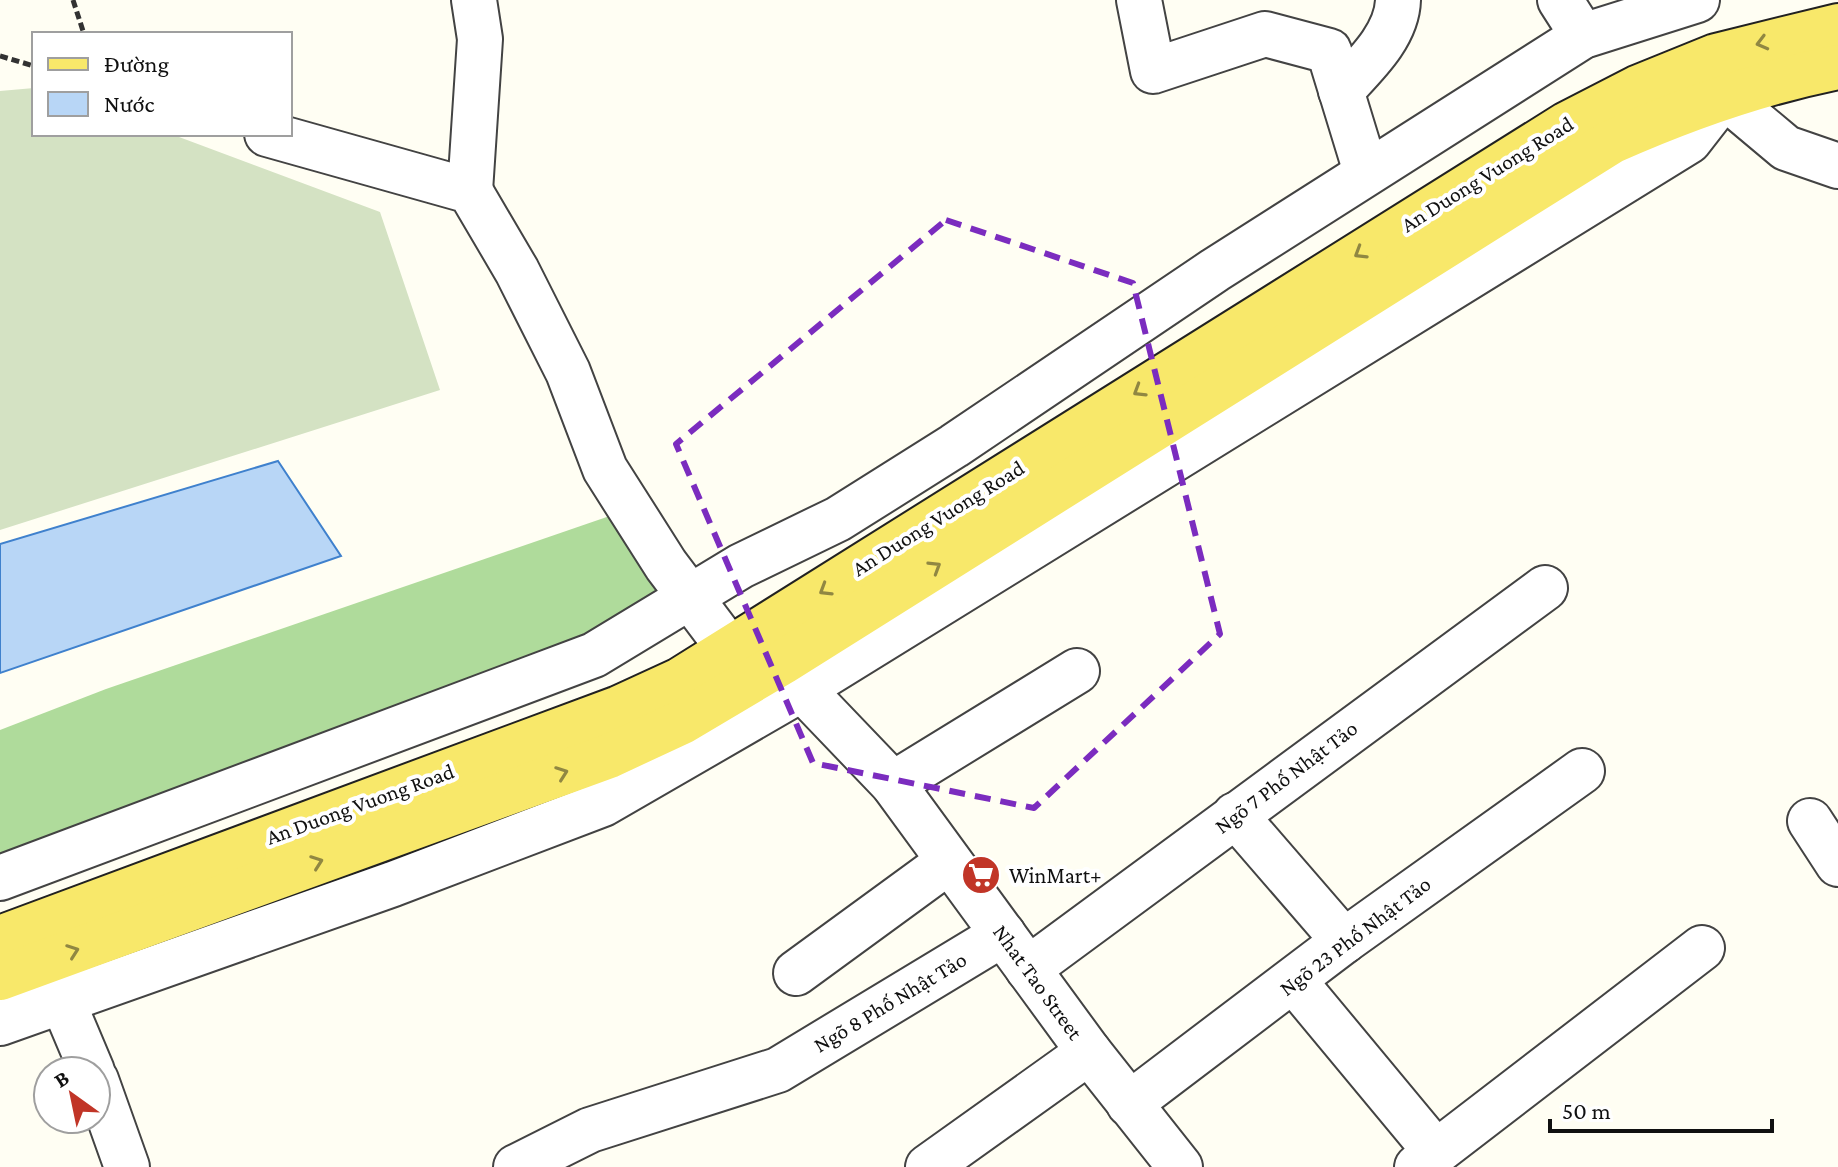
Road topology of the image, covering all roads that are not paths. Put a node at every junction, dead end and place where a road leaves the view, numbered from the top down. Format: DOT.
graph roads {
  1 [pos="474,0"];
  2 [pos="1139,0"];
  3 [pos="1398,0"];
  4 [pos="1697,0"];
  5 [pos="1268,17"];
  6 [pos="1571,18"];
  7 [pos="1838,26"];
  8 [pos="1838,67"];
  9 [pos="1341,91"];
  10 [pos="1724,96"];
  11 [pos="274,136"];
  12 [pos="1838,166"];
  13 [pos="1366,172"];
  14 [pos="470,191"];
  15 [pos="1545,588"];
  16 [pos="689,596"];
  17 [pos="730,650"];
  18 [pos="1077,671"];
  19 [pos="793,676"];
  20 [pos="1582,771"];
  21 [pos="893,784"];
  22 [pos="1235,815"];
  23 [pos="1810,821"];
  24 [pos="948,862"];
  25 [pos="1838,864"];
  26 [pos="0,878"];
  27 [pos="1003,934"];
  28 [pos="0,938"];
  29 [pos="1344,941"];
  30 [pos="1702,948"];
  31 [pos="1028,969"];
  32 [pos="796,973"];
  33 [pos="0,978"];
  34 [pos="1294,981"];
  35 [pos="62,1000"];
  36 [pos="0,1023"];
  37 [pos="1089,1052"];
  38 [pos="85,1055"];
  39 [pos="1129,1104"];
  40 [pos="112,1125"];
  41 [pos="1427,1160"];
  42 [pos="127,1167"];
  43 [pos="516,1167"];
  44 [pos="928,1167"];
  45 [pos="1180,1167"];
  1 -- 14 [label="street"];
  2 -- 5 [label="street"];
  3 -- 9 [label="street"];
  4 -- 6 [label="street"];
  5 -- 9 [label="street"];
  6 -- 13 [label="street"];
  7 -- 17 [label="main road, An Duong Vuong Road, one-way"];
  8 -- 10 [label="main road, An Duong Vuong Road"];
  9 -- 13 [label="street"];
  10 -- 12 [label="street"];
  10 -- 19 [label="main road, An Duong Vuong Road"];
  11 -- 14 [label="street"];
  13 -- 16 [label="street"];
  14 -- 16 [label="street"];
  15 -- 22 [label="street, Ngõ 7 Phố Nhật Tảo"];
  16 -- 17 [label="street"];
  16 -- 26 [label="street"];
  17 -- 28 [label="main road, An Duong Vuong Road"];
  18 -- 21 [label="street"];
  19 -- 21 [label="street, Nhat Tao Street"];
  33 -- 19 [label="main road, An Duong Vuong Road, one-way"];
  19 -- 35 [label="street, An Duong Vuong Road"];
  20 -- 29 [label="street, Ngõ 23 Phố Nhật Tảo"];
  21 -- 24 [label="street, Nhat Tao Street"];
  22 -- 29 [label="street"];
  22 -- 31 [label="street, Ngõ 7 Phố Nhật Tảo"];
  23 -- 25 [label="street"];
  24 -- 27 [label="street, Nhat Tao Street"];
  24 -- 32 [label="street"];
  27 -- 31 [label="street, Nhat Tao Street"];
  27 -- 43 [label="street, Ngõ 8 Phố Nhật Tảo"];
  29 -- 34 [label="street, Ngõ 23 Phố Nhật Tảo"];
  30 -- 41 [label="street"];
  31 -- 37 [label="street, Nhat Tao Street"];
  34 -- 39 [label="street, Ngõ 23 Phố Nhật Tảo"];
  34 -- 41 [label="street"];
  35 -- 36 [label="street, An Duong Vuong Road"];
  35 -- 38 [label="street"];
  37 -- 39 [label="street, Nhat Tao Street"];
  37 -- 44 [label="street"];
  39 -- 45 [label="street, Nhat Tao Street"];
  40 -- 42 [label="street"];
}
